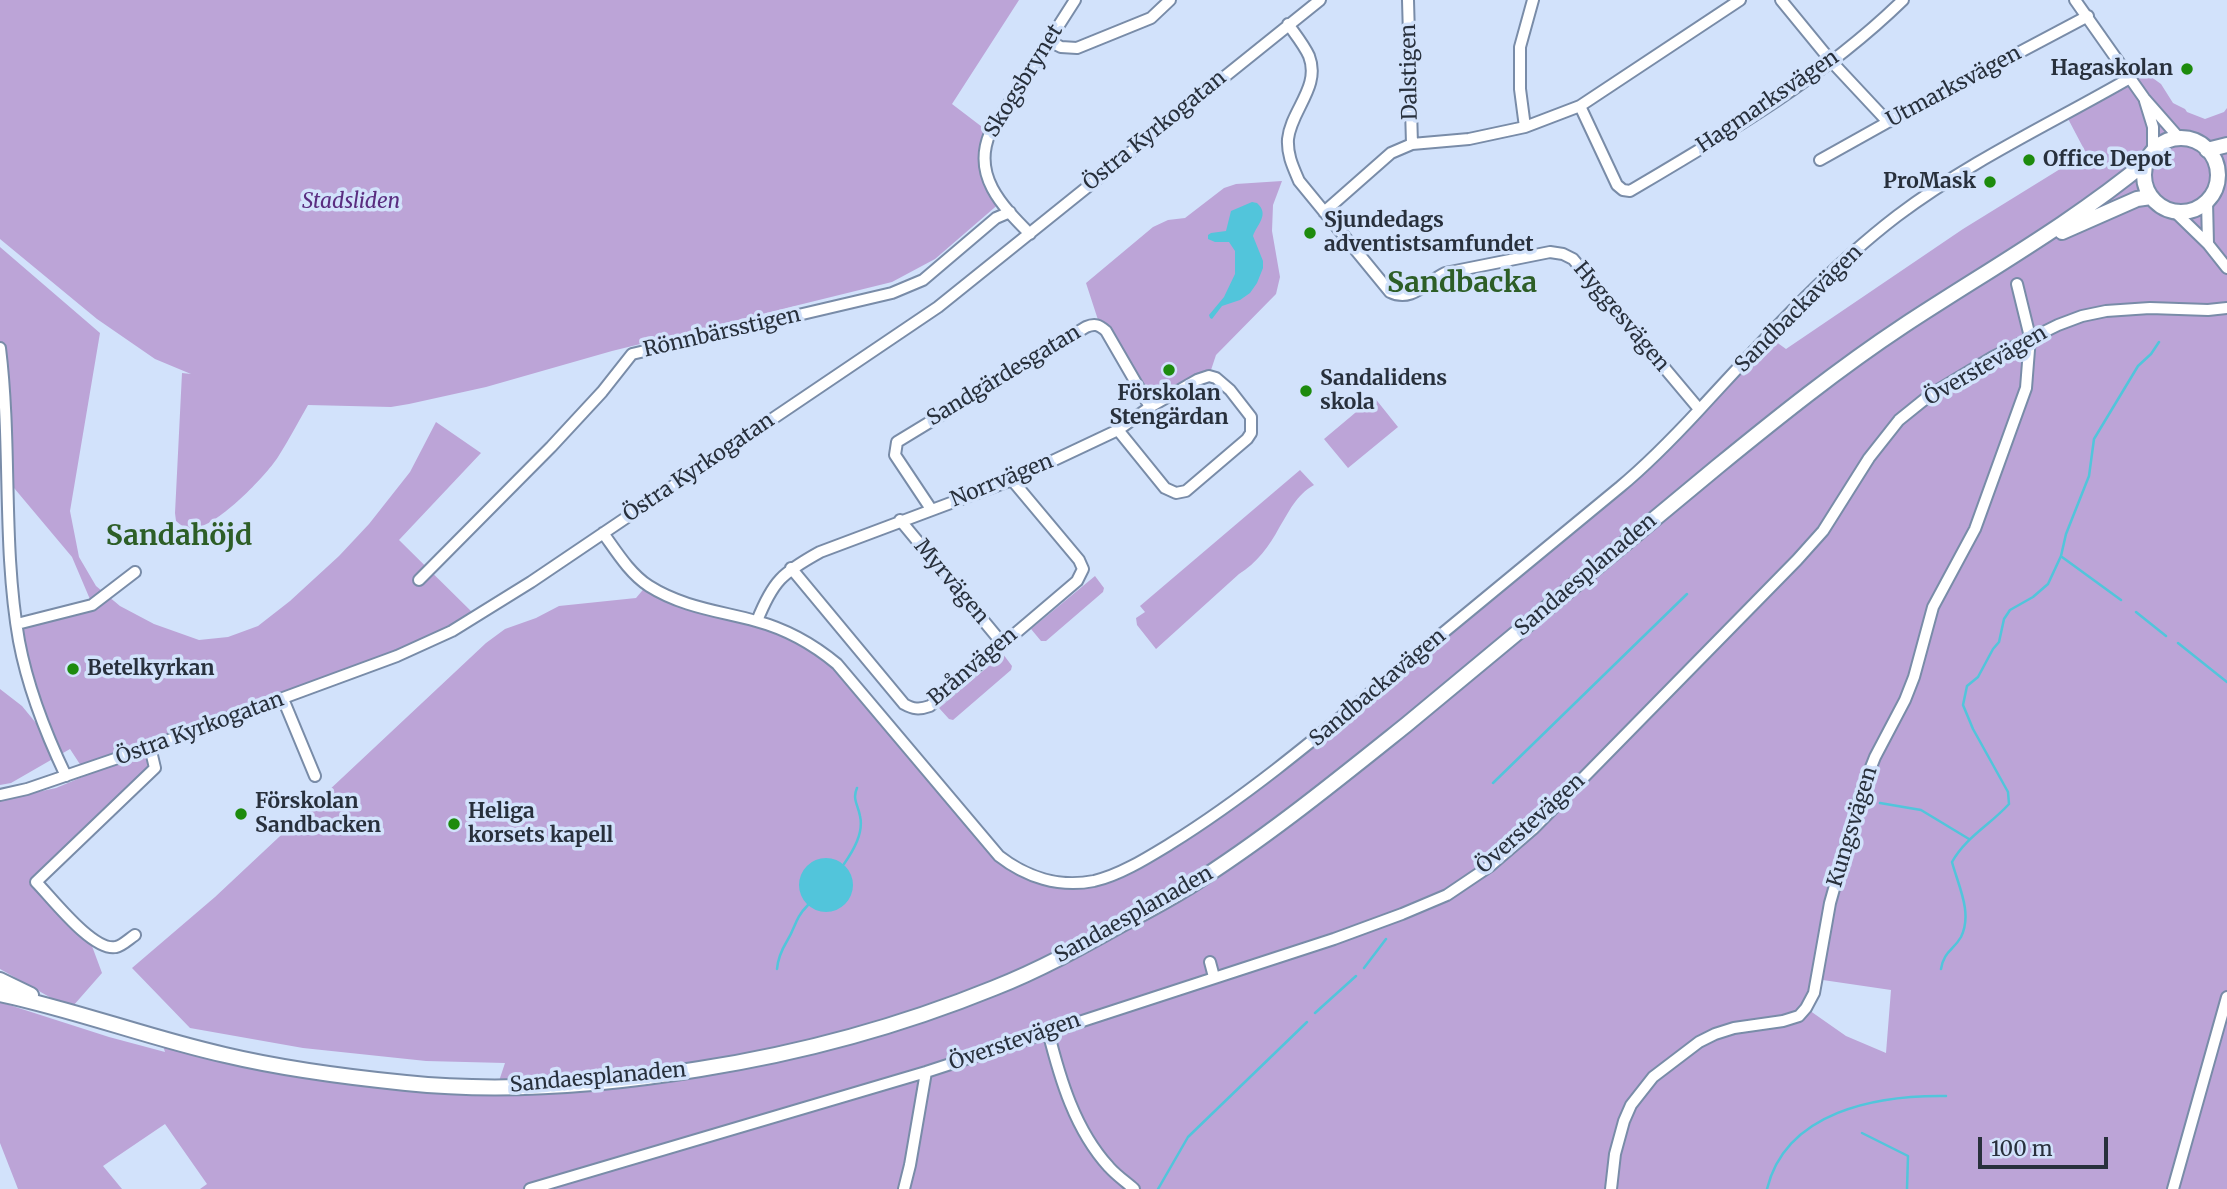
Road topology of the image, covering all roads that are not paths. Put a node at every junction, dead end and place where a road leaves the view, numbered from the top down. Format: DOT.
graph roads {
  1 [pos="1075,0"];
  2 [pos="1170,0"];
  3 [pos="1320,0"];
  4 [pos="1408,0"];
  5 [pos="1533,0"];
  6 [pos="1740,0"];
  7 [pos="1781,0"];
  8 [pos="1903,0"];
  9 [pos="2075,0"];
  10 [pos="2088,16"];
  11 [pos="1288,24"];
  12 [pos="1049,41"];
  13 [pos="1831,61"];
  14 [pos="2130,78"];
  15 [pos="2144,99"];
  16 [pos="1580,106"];
  17 [pos="1888,122"];
  18 [pos="1525,127"];
  19 [pos="2180,139"];
  20 [pos="1412,144"];
  21 [pos="2227,145"];
  22 [pos="2207,150"];
  23 [pos="2150,156"];
  24 [pos="1820,160"];
  25 [pos="2216,190"];
  26 [pos="2151,197"];
  27 [pos="2174,211"];
  28 [pos="1010,212"];
  29 [pos="1324,212"];
  30 [pos="1030,234"];
  31 [pos="2208,244"];
  32 [pos="2029,246"];
  33 [pos="2227,268"];
  34 [pos="2017,284"];
  35 [pos="2227,308"];
  36 [pos="2030,337"];
  37 [pos="0,348"];
  38 [pos="1150,407"];
  39 [pos="1699,410"];
  40 [pos="1118,430"];
  41 [pos="1013,480"];
  42 [pos="932,509"];
  43 [pos="900,520"];
  44 [pos="603,533"];
  45 [pos="791,568"];
  46 [pos="135,572"];
  47 [pos="419,580"];
  48 [pos="757,621"];
  49 [pos="17,624"];
  50 [pos="1002,643"];
  51 [pos="282,699"];
  52 [pos="150,747"];
  53 [pos="66,776"];
  54 [pos="315,776"];
  55 [pos="0,795"];
  56 [pos="135,935"];
  57 [pos="1209,962"];
  58 [pos="1214,977"];
  59 [pos="0,980"];
  60 [pos="0,994"];
  61 [pos="2227,997"];
  62 [pos="55,1006"];
  63 [pos="1048,1031"];
  64 [pos="926,1072"];
  65 [pos="530,1189"];
  66 [pos="904,1189"];
  67 [pos="1134,1189"];
  68 [pos="1611,1189"];
  69 [pos="2173,1189"];
  1 -- 12 [label="street, Skogsbrynet"];
  2 -- 12 [label="street"];
  3 -- 11 [label="street, Östra Kyrkogatan"];
  4 -- 20 [label="street, Dalstigen"];
  5 -- 18 [label="street"];
  6 -- 16 [label="street"];
  7 -- 13 [label="street"];
  8 -- 13 [label="street, Hagmarksvägen"];
  9 -- 10 [label="street"];
  10 -- 14 [label="street"];
  10 -- 17 [label="street, Utmarksvägen"];
  11 -- 29 [label="street, Hyggesvägen"];
  11 -- 30 [label="street, Östra Kyrkogatan"];
  12 -- 28 [label="street, Skogsbrynet"];
  13 -- 16 [label="street, Hagmarksvägen"];
  13 -- 17 [label="street"];
  14 -- 15 [label="street"];
  14 -- 39 [label="street, Sandbackavägen"];
  15 -- 19 [label="street"];
  15 -- 23 [label="street"];
  16 -- 18 [label="street"];
  17 -- 24 [label="street, Utmarksvägen"];
  18 -- 20 [label="street"];
  19 -- 22 [label="main road"];
  19 -- 23 [label="main road"];
  20 -- 29 [label="street"];
  21 -- 22 [label="main road"];
  22 -- 25 [label="main road"];
  23 -- 26 [label="main road"];
  23 -- 32 [label="main road, Sandaesplanaden"];
  25 -- 27 [label="main road"];
  25 -- 31 [label="street"];
  26 -- 27 [label="main road"];
  26 -- 32 [label="main road, Sandaesplanaden"];
  27 -- 31 [label="street"];
  28 -- 30 [label="street, Skogsbrynet"];
  28 -- 47 [label="street, Rönnbärsstigen"];
  29 -- 39 [label="street, Hyggesvägen"];
  30 -- 44 [label="street, Östra Kyrkogatan"];
  31 -- 33 [label="street"];
  32 -- 62 [label="main road, Sandaesplanaden"];
  34 -- 36 [label="street, Kungsvägen"];
  35 -- 36 [label="street, Överstevägen"];
  36 -- 58 [label="street, Överstevägen"];
  36 -- 68 [label="street, Kungsvägen"];
  37 -- 49 [label="street"];
  38 -- 40 [label="street, Norrvägen"];
  38 -- 40 [label="street, Norrvägen"];
  38 -- 42 [label="street, Sandgärdesgatan"];
  39 -- 48 [label="street, Sandbackavägen"];
  40 -- 41 [label="street, Norrvägen"];
  41 -- 42 [label="street, Norrvägen"];
  41 -- 50 [label="street, Brånvägen"];
  42 -- 43 [label="street, Norrvägen"];
  43 -- 45 [label="street, Norrvägen"];
  43 -- 50 [label="street, Myrvägen"];
  44 -- 48 [label="street, Sandbackavägen"];
  44 -- 51 [label="street, Östra Kyrkogatan"];
  45 -- 48 [label="street, Norrvägen"];
  45 -- 50 [label="street, Brånvägen"];
  46 -- 49 [label="street"];
  49 -- 53 [label="street"];
  51 -- 52 [label="street, Östra Kyrkogatan"];
  51 -- 54 [label="street"];
  52 -- 53 [label="street, Östra Kyrkogatan"];
  52 -- 56 [label="street"];
  53 -- 55 [label="street, Östra Kyrkogatan"];
  57 -- 58 [label="street"];
  58 -- 63 [label="street, Överstevägen"];
  59 -- 62 [label="main road, Sandaesplanaden"];
  60 -- 62 [label="main road, Sandaesplanaden"];
  61 -- 69 [label="street"];
  63 -- 64 [label="street, Överstevägen"];
  63 -- 67 [label="street"];
  64 -- 65 [label="street, Överstevägen"];
  64 -- 66 [label="street"];
}
